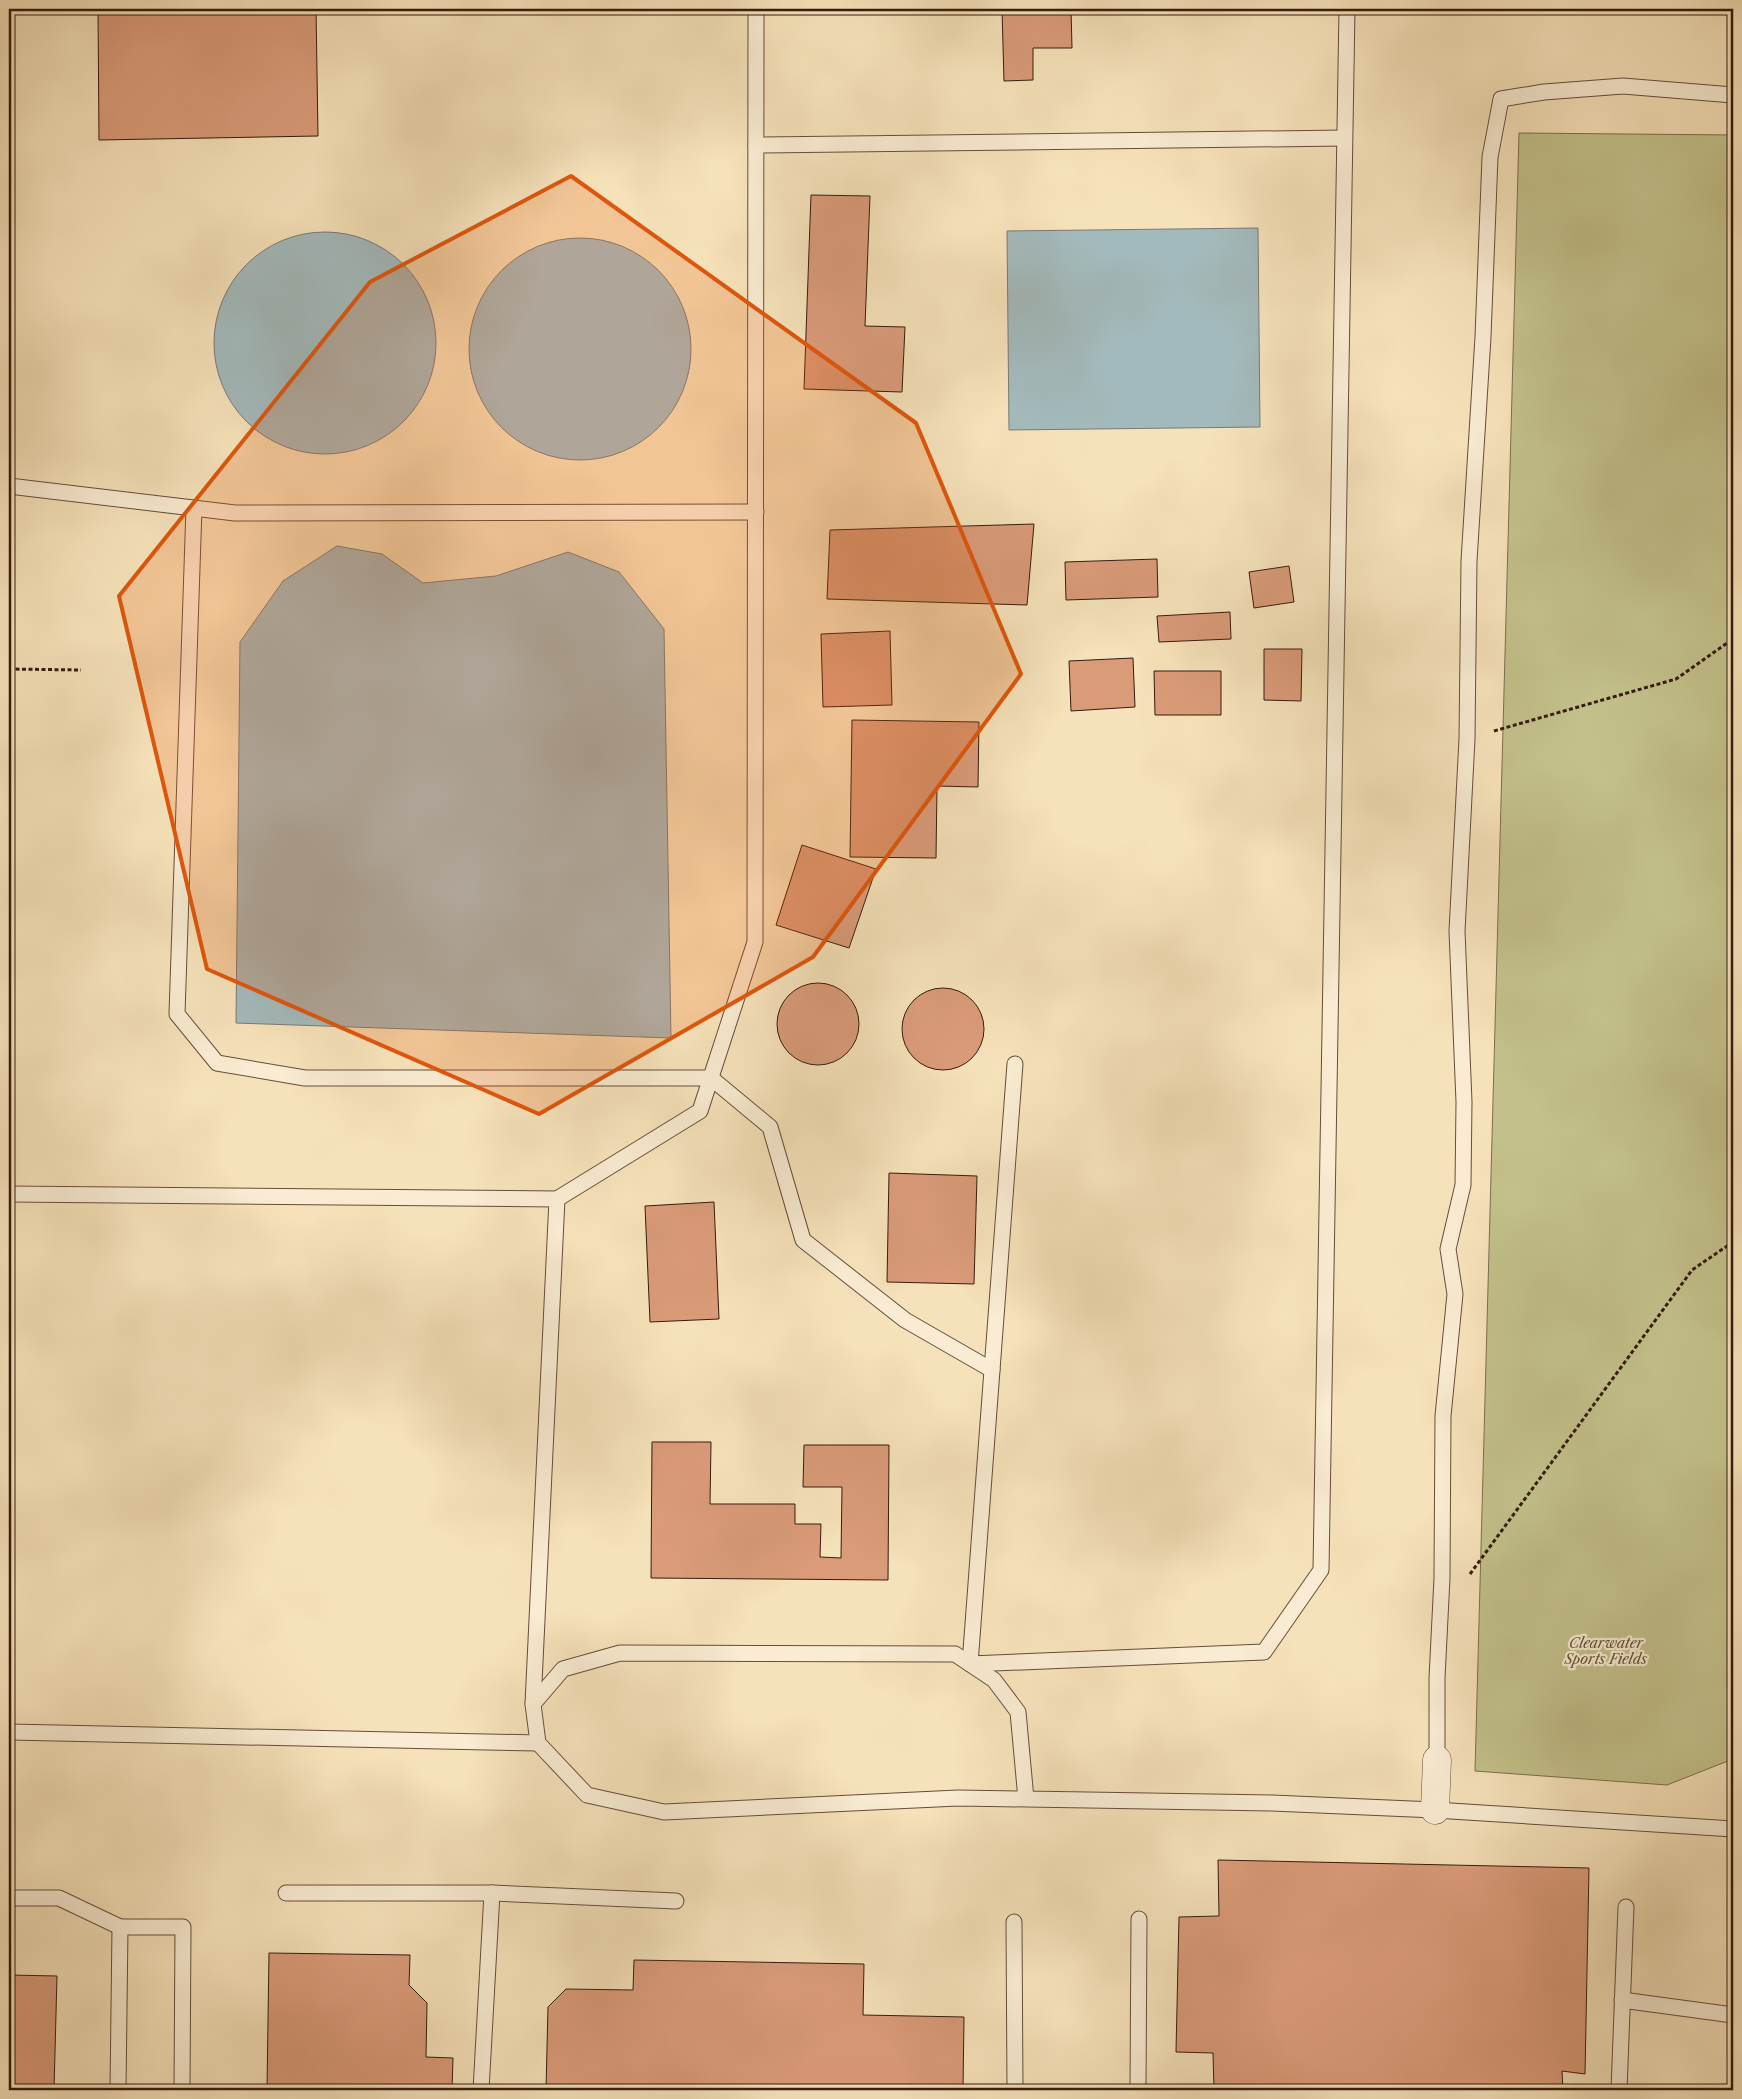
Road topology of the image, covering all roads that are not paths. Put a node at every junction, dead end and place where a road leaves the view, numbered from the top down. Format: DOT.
graph roads {
  1 [pos="756,9"];
  2 [pos="1347,9"];
  3 [pos="1733,95"];
  4 [pos="1344,138"];
  5 [pos="756,145"];
  6 [pos="9,486"];
  7 [pos="194,508"];
  8 [pos="756,512"];
  9 [pos="1015,1064"];
  10 [pos="711,1078"];
  11 [pos="9,1194"];
  12 [pos="556,1199"];
  13 [pos="992,1370"];
  14 [pos="970,1664"];
  15 [pos="533,1704"];
  16 [pos="9,1732"];
  17 [pos="538,1743"];
  18 [pos="1437,1760"];
  19 [pos="1026,1799"];
  20 [pos="1435,1810"];
  21 [pos="1733,1828"];
  22 [pos="286,1893"];
  23 [pos="492,1893"];
  24 [pos="9,1898"];
  25 [pos="676,1902"];
  26 [pos="1626,1907"];
  27 [pos="1139,1919"];
  28 [pos="1014,1922"];
  29 [pos="120,1927"];
  30 [pos="1622,2000"];
  31 [pos="1733,2015"];
  32 [pos="118,2090"];
  33 [pos="182,2090"];
  34 [pos="481,2090"];
  35 [pos="1015,2090"];
  36 [pos="1138,2090"];
  37 [pos="1618,2090"];
  1 -- 5 [label="lane"];
  2 -- 4 [label="lane"];
  3 -- 18 [label="lane"];
  4 -- 5 [label="lane"];
  4 -- 14 [label="lane"];
  5 -- 8 [label="lane"];
  6 -- 7 [label="lane"];
  7 -- 8 [label="lane"];
  7 -- 10 [label="lane"];
  8 -- 10 [label="lane"];
  9 -- 13 [label="lane"];
  10 -- 12 [label="lane"];
  10 -- 13 [label="lane"];
  11 -- 12 [label="lane"];
  12 -- 15 [label="lane"];
  13 -- 14 [label="lane"];
  14 -- 15 [label="lane"];
  14 -- 19 [label="lane"];
  15 -- 17 [label="lane"];
  16 -- 17 [label="lane"];
  17 -- 19 [label="lane"];
  18 -- 20 [label="street"];
  19 -- 20 [label="lane"];
  20 -- 21 [label="lane"];
  22 -- 23 [label="lane"];
  23 -- 25 [label="lane"];
  23 -- 34 [label="lane"];
  24 -- 29 [label="lane"];
  26 -- 30 [label="lane"];
  27 -- 36 [label="lane"];
  28 -- 35 [label="lane"];
  29 -- 32 [label="lane"];
  29 -- 33 [label="lane"];
  30 -- 31 [label="lane"];
  30 -- 37 [label="lane"];
}
